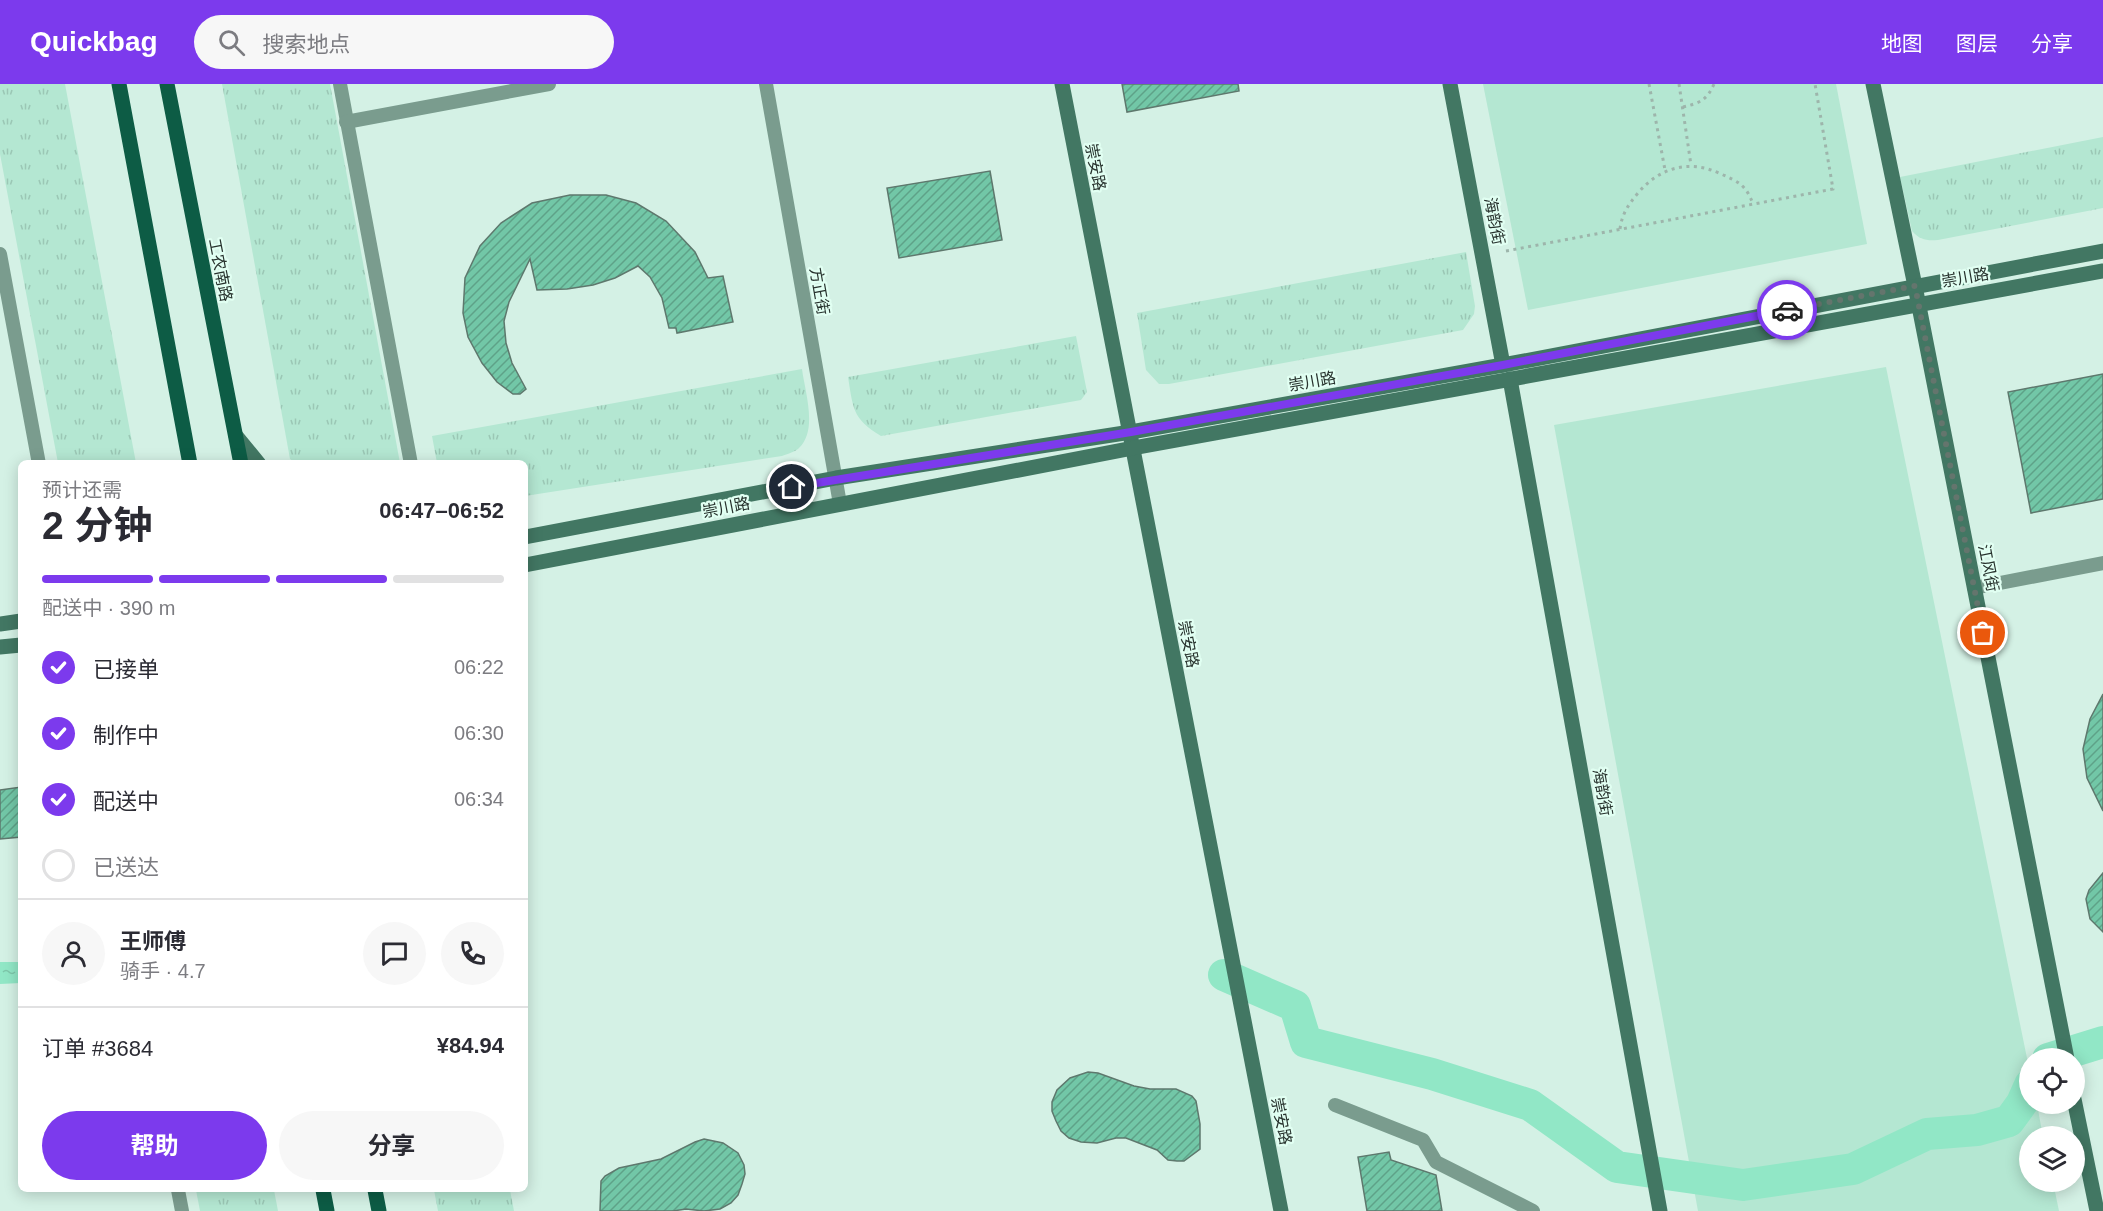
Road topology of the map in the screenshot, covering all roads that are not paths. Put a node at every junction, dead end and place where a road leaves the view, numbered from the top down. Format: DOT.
graph roads {
  1 [pos="119,84"];
  2 [pos="167,84"];
  3 [pos="340,84"];
  4 [pos="549,84"];
  5 [pos="766,84"];
  6 [pos="1062,84"];
  7 [pos="1450,84"];
  8 [pos="1873,84"];
  9 [pos="346,122"];
  10 [pos="2103,251"];
  11 [pos="0,254"];
  12 [pos="2103,271"];
  13 [pos="1915,286"];
  14 [pos="1918,304"];
  15 [pos="1507,372"];
  16 [pos="1131,432"];
  17 [pos="236,436"];
  18 [pos="1133,448"];
  19 [pos="38,460"];
  20 [pos="186,460"];
  21 [pos="240,460"];
  22 [pos="256,460"];
  23 [pos="410,460"];
  24 [pos="836,478"];
  25 [pos="840,504"];
  26 [pos="528,536"];
  27 [pos="2103,563"];
  28 [pos="528,564"];
  29 [pos="1974,588"];
  30 [pos="18,621"];
  31 [pos="0,624"];
  32 [pos="18,645"];
  33 [pos="0,647"];
  34 [pos="2065,1048"];
  35 [pos="1335,1105"];
  36 [pos="2077,1114"];
  37 [pos="178,1192"];
  38 [pos="323,1192"];
  39 [pos="375,1192"];
  40 [pos="182,1211"];
  41 [pos="327,1211"];
  42 [pos="379,1211"];
  43 [pos="1281,1211"];
  44 [pos="1533,1211"];
  45 [pos="1660,1211"];
  46 [pos="2097,1211"];
  1 -- 20 [label="main road"];
  2 -- 17 [label="main road, 工农南路"];
  3 -- 9 [label="street"];
  4 -- 9 [label="street"];
  5 -- 24 [label="street, 方正街"];
  6 -- 16 [label="street, 崇安路"];
  7 -- 15 [label="street, 海韵街"];
  8 -- 13 [label="street, 江风街"];
  9 -- 23 [label="street"];
  10 -- 13 [label="street, 崇川路"];
  11 -- 19 [label="street"];
  12 -- 14 [label="street, 崇川路"];
  13 -- 14 [label="street, 江风街"];
  13 -- 15 [label="street, 崇川路"];
  14 -- 15 [label="street, 崇川路"];
  14 -- 29 [label="street, 江风街"];
  15 -- 16 [label="street, 崇川路"];
  15 -- 18 [label="street, 崇川路"];
  15 -- 45 [label="street, 海韵街"];
  16 -- 18 [label="street, 崇安路"];
  16 -- 24 [label="street, 崇川路"];
  17 -- 21 [label="main road, 工农南路"];
  17 -- 22 [label="street"];
  18 -- 25 [label="street, 崇川路"];
  18 -- 43 [label="street, 崇安路"];
  24 -- 25 [label="street, 方正街"];
  24 -- 26 [label="street, 崇川路"];
  25 -- 28 [label="street, 崇川路"];
  27 -- 29 [label="street"];
  29 -- 34 [label="street, 江风街"];
  30 -- 31 [label="street"];
  32 -- 33 [label="street"];
  35 -- 44 [label="street"];
  36 -- 46 [label="street"];
  37 -- 40 [label="street"];
  38 -- 41 [label="main road"];
  39 -- 42 [label="main road"];
}
